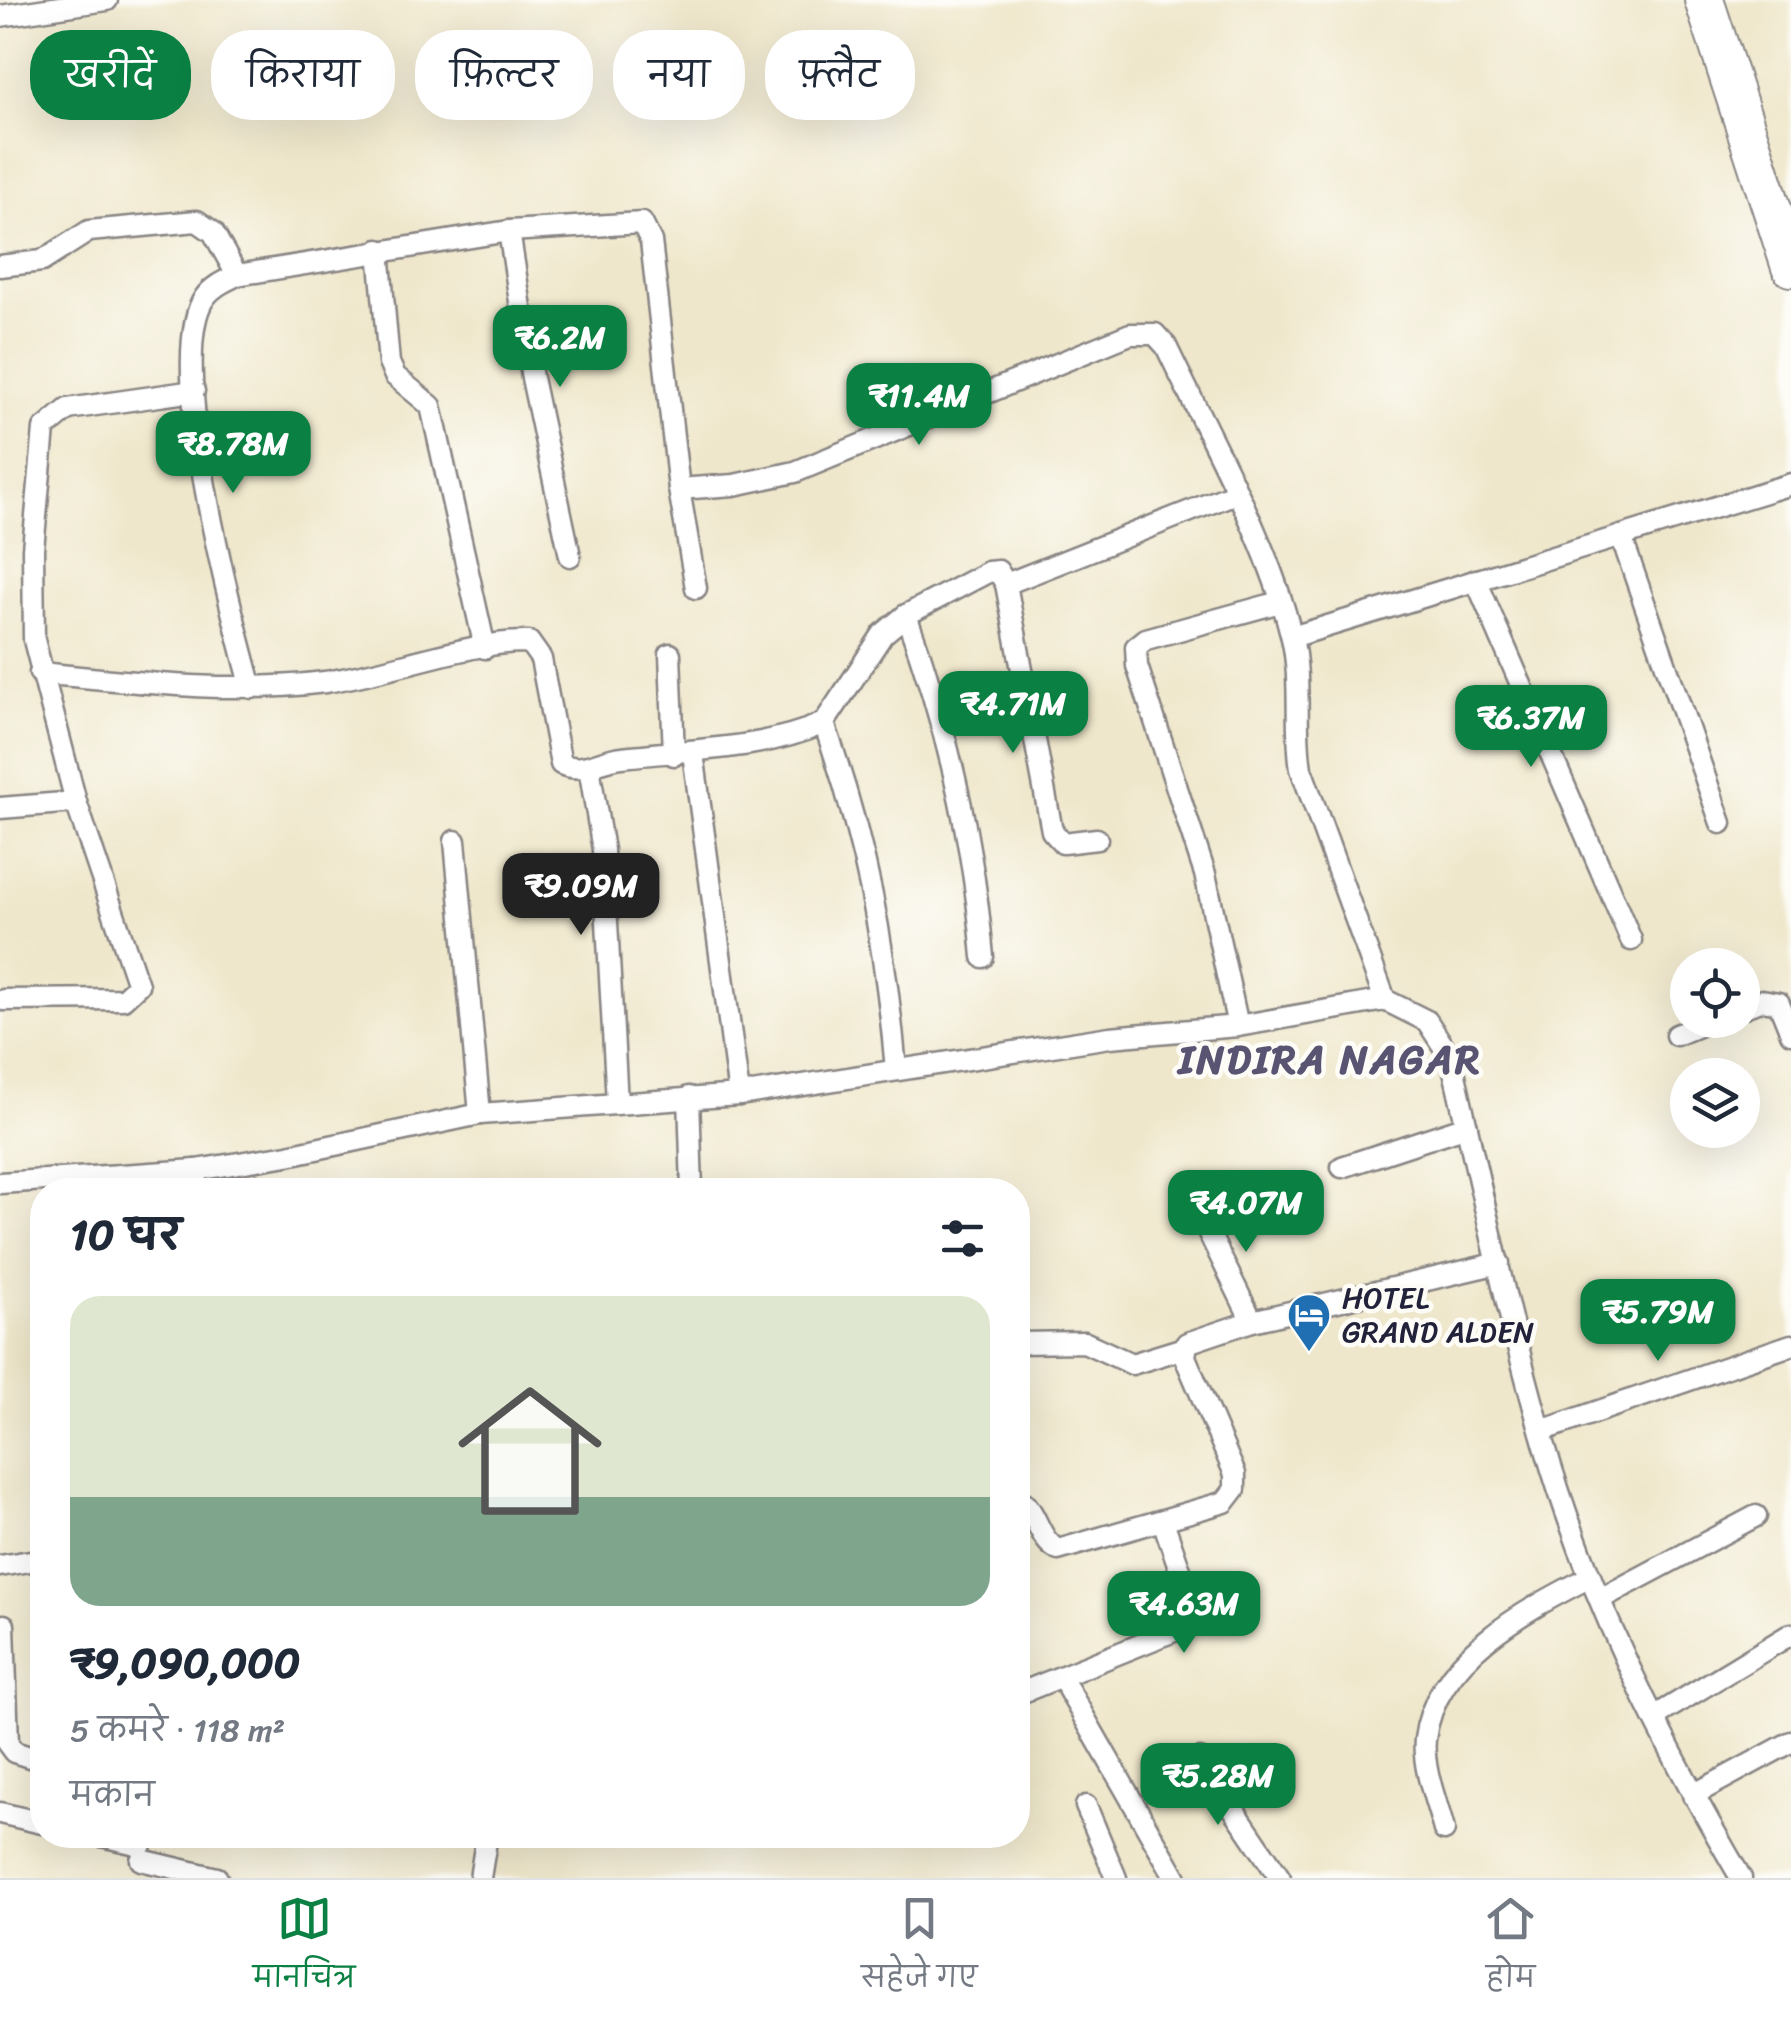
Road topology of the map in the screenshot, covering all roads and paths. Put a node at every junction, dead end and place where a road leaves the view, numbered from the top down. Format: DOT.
graph roads {
  1 [pos="107,0"];
  2 [pos="1704,0"];
  3 [pos="1729,0"];
  4 [pos="0,16"];
  5 [pos="1791,203"];
  6 [pos="509,231"];
  7 [pos="379,250"];
  8 [pos="0,266"];
  9 [pos="1791,267"];
  10 [pos="236,276"];
  11 [pos="194,391"];
  12 [pos="1791,484"];
  13 [pos="679,489"];
  14 [pos="1236,493"];
  15 [pos="1621,536"];
  16 [pos="570,556"];
  17 [pos="1476,580"];
  18 [pos="1006,584"];
  19 [pos="696,588"];
  20 [pos="1280,602"];
  21 [pos="906,615"];
  22 [pos="1292,637"];
  23 [pos="485,648"];
  24 [pos="670,654"];
  25 [pos="40,673"];
  26 [pos="252,688"];
  27 [pos="824,722"];
  28 [pos="684,754"];
  29 [pos="589,767"];
  30 [pos="76,802"];
  31 [pos="0,808"];
  32 [pos="1721,823"];
  33 [pos="1096,839"];
  34 [pos="455,841"];
  35 [pos="1631,940"];
  36 [pos="983,957"];
  37 [pos="3,1000"];
  38 [pos="1385,1000"];
  39 [pos="1760,1001"];
  40 [pos="1238,1026"];
  41 [pos="1791,1033"];
  42 [pos="896,1070"];
  43 [pos="739,1095"];
  44 [pos="689,1097"];
  45 [pos="616,1104"];
  46 [pos="480,1114"];
  47 [pos="1467,1126"];
  48 [pos="1342,1166"];
  49 [pos="205,1178"];
  50 [pos="692,1178"];
  51 [pos="0,1184"];
  52 [pos="30,1185"];
  53 [pos="1210,1192"];
  54 [pos="1499,1263"];
  55 [pos="1252,1322"];
  56 [pos="1030,1343"];
  57 [pos="1791,1345"];
  58 [pos="1184,1348"];
  59 [pos="1541,1430"];
  60 [pos="1756,1516"];
  61 [pos="1163,1520"];
  62 [pos="1030,1521"];
  63 [pos="30,1561"];
  64 [pos="0,1566"];
  65 [pos="1590,1577"];
  66 [pos="1600,1599"];
  67 [pos="4,1625"];
  68 [pos="1791,1634"];
  69 [pos="1030,1689"];
  70 [pos="1068,1689"];
  71 [pos="1654,1717"];
  72 [pos="1791,1742"];
  73 [pos="30,1757"];
  74 [pos="1200,1759"];
  75 [pos="1692,1795"];
  76 [pos="1086,1806"];
  77 [pos="0,1813"];
  78 [pos="30,1819"];
  79 [pos="1444,1830"];
  80 [pos="484,1848"];
  81 [pos="140,1854"];
  82 [pos="217,1878"];
  83 [pos="480,1878"];
  84 [pos="1116,1878"];
  85 [pos="1176,1878"];
  86 [pos="1280,1878"];
  87 [pos="1740,1878"];
  1 -- 4 [label="street"];
  2 -- 9 [label="highway"];
  3 -- 5 [label="highway"];
  6 -- 7 [label="street"];
  6 -- 13 [label="street"];
  6 -- 16 [label="street"];
  7 -- 10 [label="street"];
  7 -- 23 [label="street"];
  8 -- 10 [label="street"];
  10 -- 11 [label="street"];
  11 -- 25 [label="street"];
  11 -- 26 [label="street"];
  12 -- 15 [label="street"];
  13 -- 14 [label="street"];
  13 -- 19 [label="street"];
  14 -- 18 [label="street"];
  14 -- 20 [label="street"];
  15 -- 17 [label="street"];
  15 -- 32 [label="street"];
  17 -- 22 [label="street"];
  17 -- 35 [label="street"];
  18 -- 21 [label="street"];
  18 -- 33 [label="street"];
  20 -- 22 [label="street"];
  20 -- 40 [label="street"];
  21 -- 27 [label="street"];
  21 -- 36 [label="street"];
  22 -- 38 [label="street"];
  23 -- 26 [label="street"];
  23 -- 29 [label="street"];
  24 -- 28 [label="street"];
  25 -- 26 [label="street"];
  25 -- 30 [label="street"];
  27 -- 28 [label="street"];
  27 -- 42 [label="street"];
  28 -- 29 [label="street"];
  28 -- 43 [label="street"];
  29 -- 45 [label="street"];
  30 -- 31 [label="street"];
  30 -- 37 [label="street"];
  34 -- 46 [label="street"];
  38 -- 40 [label="street"];
  38 -- 47 [label="street"];
  39 -- 41 [label="street"];
  40 -- 42 [label="street"];
  42 -- 43 [label="street"];
  43 -- 44 [label="street"];
  44 -- 45 [label="street"];
  44 -- 50 [label="street"];
  45 -- 46 [label="street"];
  46 -- 49 [label="street"];
  47 -- 48 [label="street"];
  47 -- 54 [label="street"];
  51 -- 52 [label="street"];
  53 -- 55 [label="street"];
  54 -- 55 [label="street"];
  54 -- 59 [label="street"];
  55 -- 58 [label="street"];
  56 -- 58 [label="street"];
  57 -- 59 [label="street"];
  58 -- 61 [label="street"];
  59 -- 65 [label="street"];
  60 -- 66 [label="street"];
  61 -- 62 [label="street"];
  61 -- 69 [label="street"];
  63 -- 64 [label="street"];
  65 -- 66 [label="street"];
  65 -- 79 [label="street"];
  66 -- 71 [label="street"];
  67 -- 73 [label="street"];
  68 -- 71 [label="street"];
  70 -- 85 [label="street"];
  71 -- 75 [label="street"];
  72 -- 75 [label="street"];
  74 -- 86 [label="street"];
  75 -- 87 [label="street"];
  76 -- 84 [label="street"];
  77 -- 78 [label="street"];
  80 -- 83 [label="street"];
  81 -- 82 [label="street"];
}
